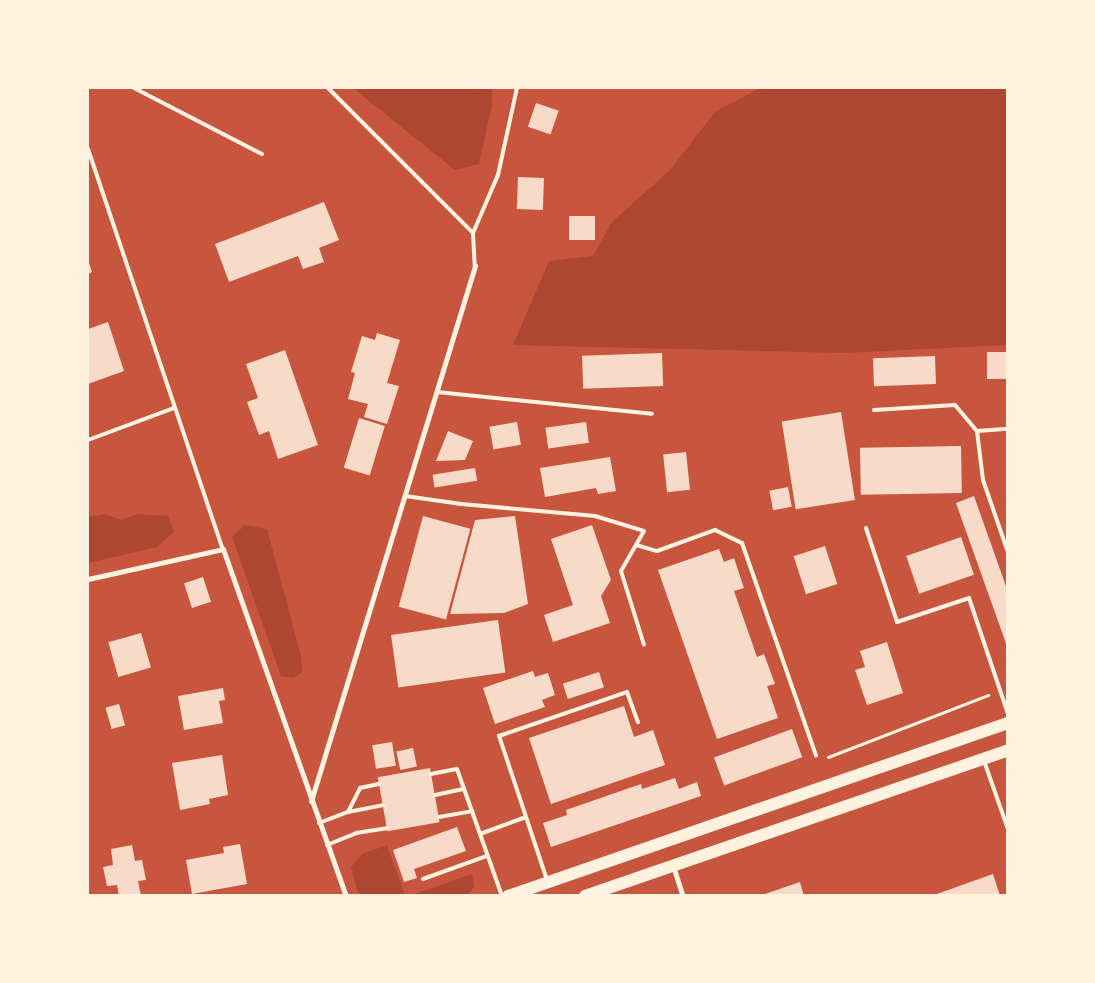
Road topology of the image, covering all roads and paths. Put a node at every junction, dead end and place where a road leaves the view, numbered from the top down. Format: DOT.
graph roads {
  1 [pos="134,88"];
  2 [pos="328,88"];
  3 [pos="517,88"];
  4 [pos="88,149"];
  5 [pos="262,154"];
  6 [pos="473,233"];
  7 [pos="475,266"];
  8 [pos="438,392"];
  9 [pos="174,408"];
  10 [pos="874,410"];
  11 [pos="652,414"];
  12 [pos="1008,429"];
  13 [pos="977,431"];
  14 [pos="88,440"];
  15 [pos="405,496"];
  16 [pos="866,528"];
  17 [pos="636,545"];
  18 [pos="223,549"];
  19 [pos="1008,552"];
  20 [pos="88,579"];
  21 [pos="644,645"];
  22 [pos="1000,691"];
  23 [pos="1008,714"];
  24 [pos="638,722"];
  25 [pos="1008,723"];
  26 [pos="1008,750"];
  27 [pos="816,756"];
  28 [pos="983,758"];
  29 [pos="431,774"];
  30 [pos="379,784"];
  31 [pos="464,789"];
  32 [pos="435,795"];
  33 [pos="311,801"];
  34 [pos="383,805"];
  35 [pos="472,811"];
  36 [pos="348,812"];
  37 [pos="439,817"];
  38 [pos="526,817"];
  39 [pos="319,823"];
  40 [pos="387,828"];
  41 [pos="1008,829"];
  42 [pos="480,834"];
  43 [pos="327,845"];
  44 [pos="488,856"];
  45 [pos="673,866"];
  46 [pos="423,879"];
  47 [pos="547,882"];
  48 [pos="346,896"];
  49 [pos="502,896"];
  50 [pos="508,896"];
  51 [pos="585,896"];
  52 [pos="683,896"];
  1 -- 5 [label="lane"];
  2 -- 6 [label="lane"];
  3 -- 6 [label="lane"];
  4 -- 9 [label="lane"];
  6 -- 7 [label="lane"];
  7 -- 8 [label="street"];
  8 -- 11 [label="lane"];
  8 -- 15 [label="street"];
  9 -- 14 [label="lane"];
  9 -- 18 [label="lane"];
  10 -- 13 [label="lane"];
  12 -- 13 [label="lane"];
  13 -- 19 [label="lane"];
  15 -- 17 [label="lane"];
  15 -- 33 [label="street"];
  16 -- 22 [label="lane"];
  17 -- 21 [label="lane"];
  17 -- 27 [label="lane"];
  18 -- 20 [label="street"];
  18 -- 33 [label="street"];
  22 -- 23 [label="lane"];
  22 -- 27 [label="path"];
  24 -- 38 [label="lane"];
  25 -- 47 [label="main road"];
  26 -- 28 [label="main road"];
  28 -- 41 [label="lane"];
  28 -- 45 [label="main road"];
  29 -- 31 [label="lane"];
  30 -- 36 [label="lane"];
  31 -- 32 [label="lane"];
  31 -- 35 [label="lane"];
  33 -- 39 [label="street"];
  34 -- 36 [label="lane"];
  35 -- 37 [label="lane"];
  35 -- 42 [label="lane"];
  36 -- 39 [label="lane"];
  38 -- 42 [label="lane"];
  38 -- 47 [label="lane"];
  39 -- 43 [label="street"];
  40 -- 43 [label="lane"];
  42 -- 44 [label="lane"];
  43 -- 48 [label="street"];
  44 -- 46 [label="lane"];
  44 -- 49 [label="lane"];
  45 -- 51 [label="main road"];
  45 -- 52 [label="street"];
  47 -- 50 [label="main road"];
}
